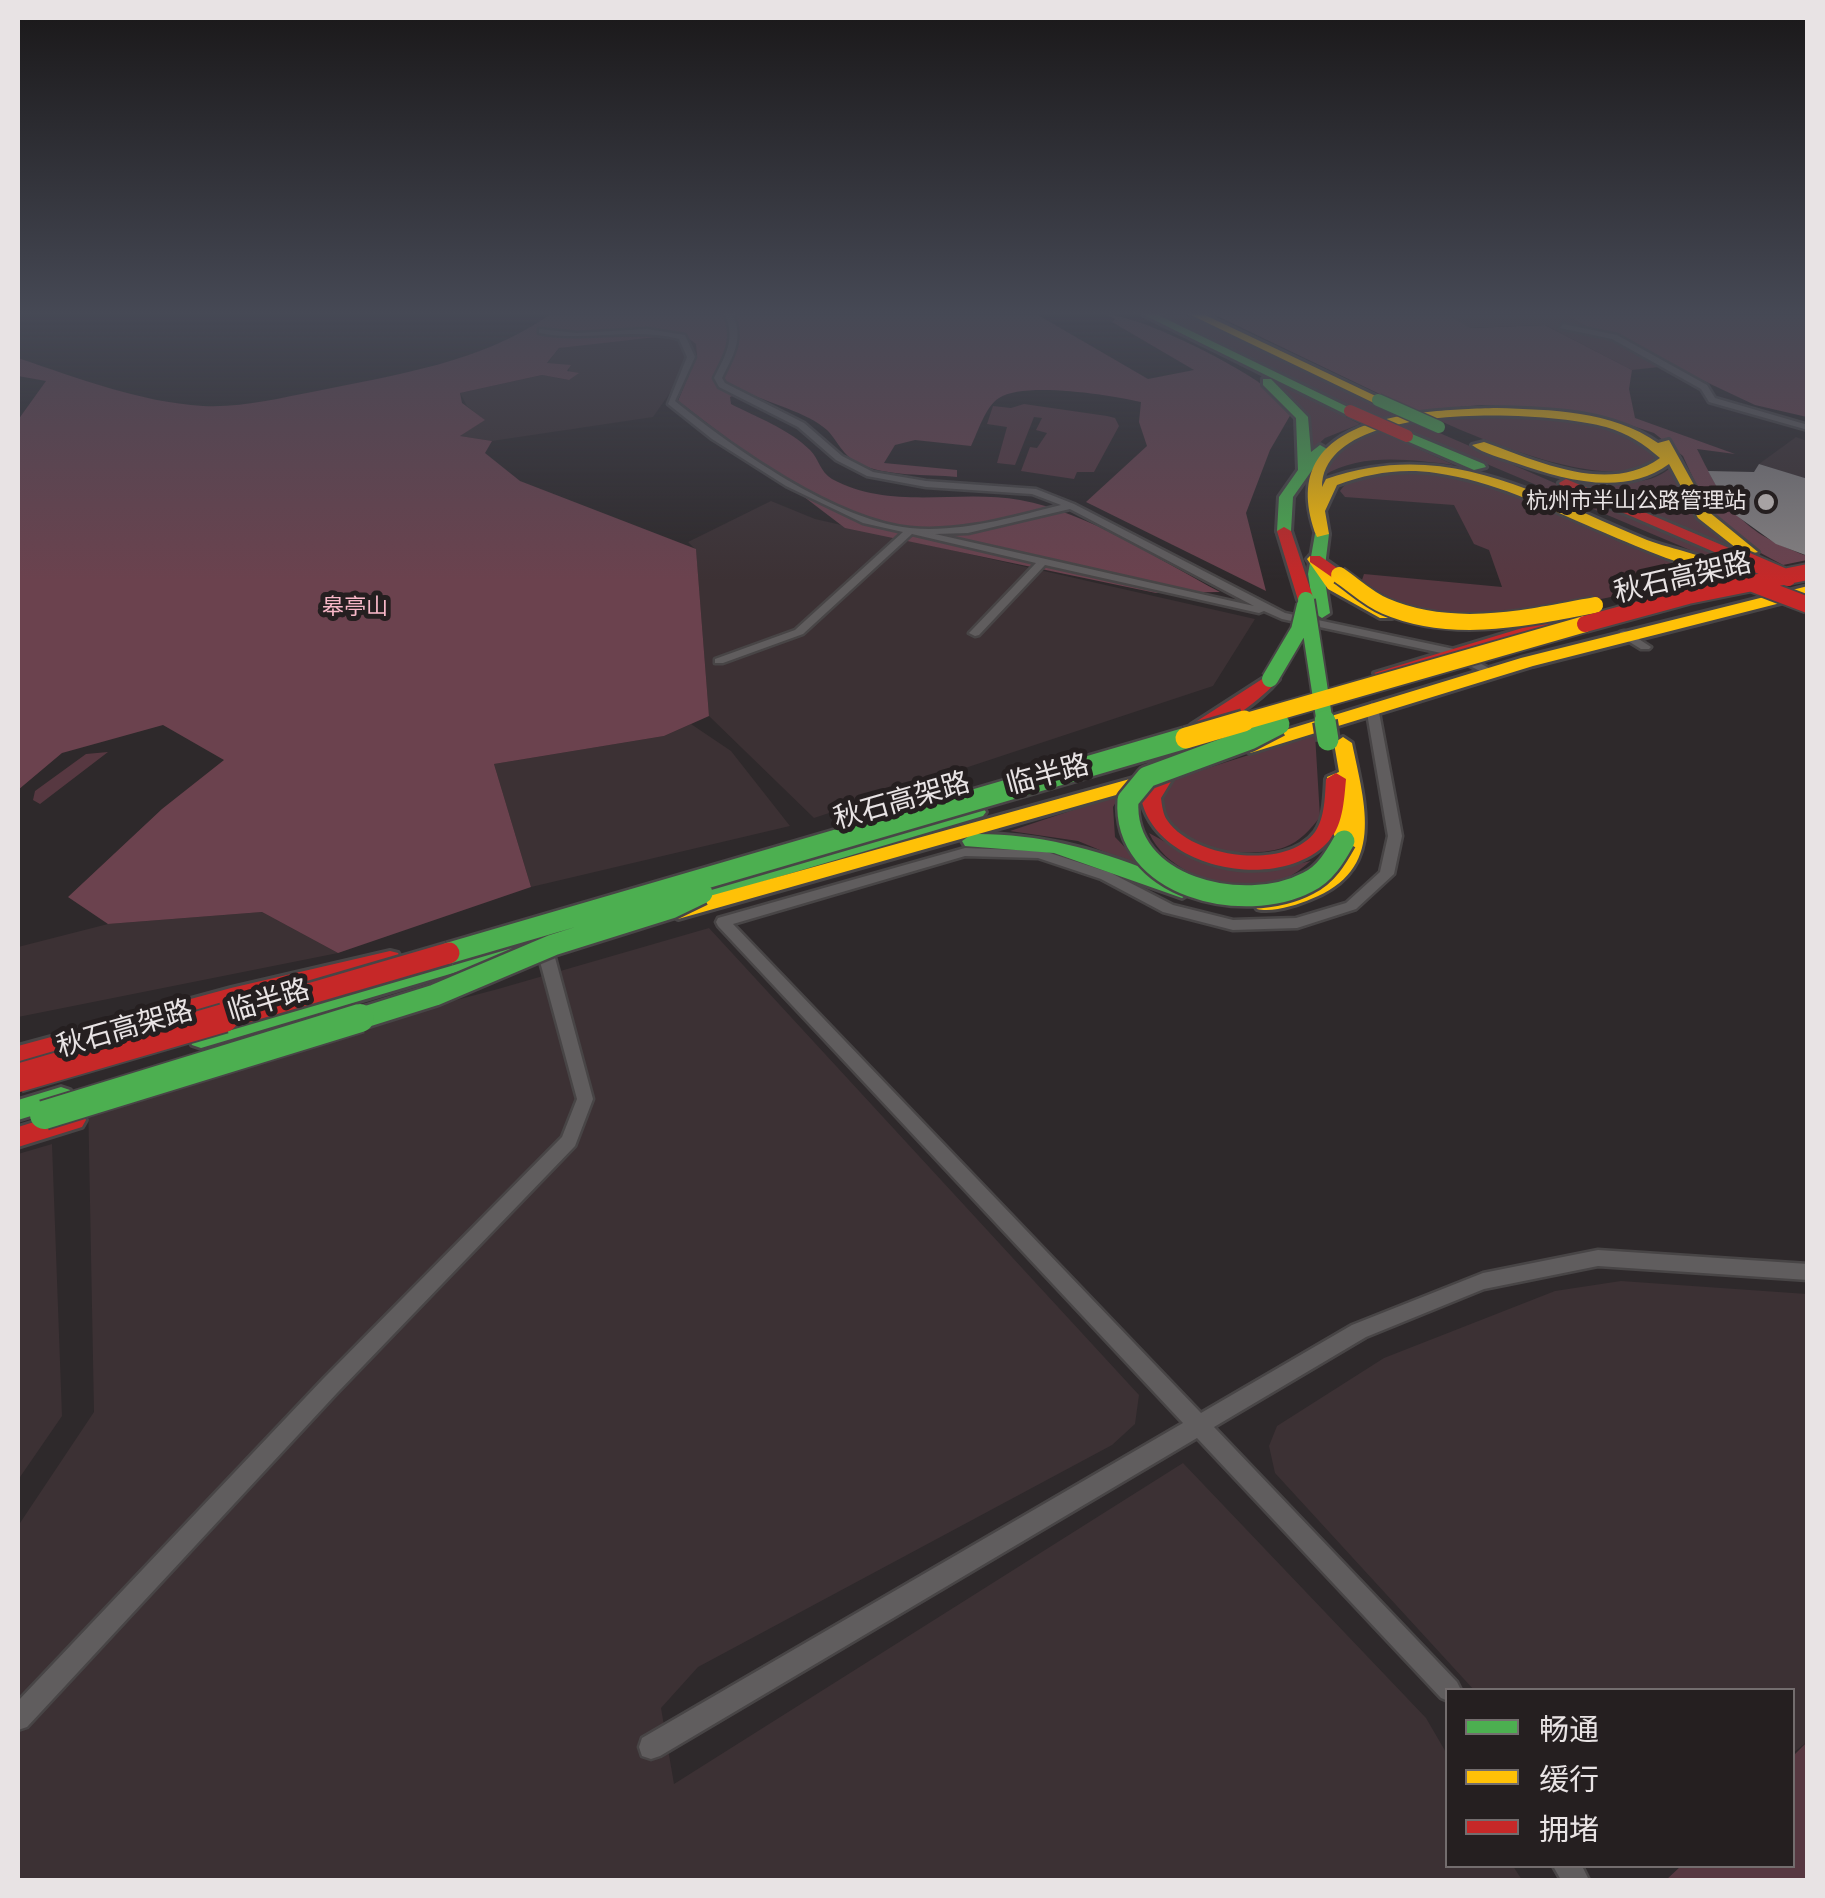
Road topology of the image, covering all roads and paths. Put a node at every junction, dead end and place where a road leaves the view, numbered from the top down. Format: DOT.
graph roads {
  1 [pos="673,404"];
  2 [pos="758,404"];
  3 [pos="1292,404"];
  4 [pos="1333,404"];
  5 [pos="1386,404"];
  6 [pos="1724,404"];
  7 [pos="1808,428"];
  8 [pos="1479,445"];
  9 [pos="1305,470"];
  10 [pos="1071,506"];
  11 [pos="1321,508"];
  12 [pos="910,531"];
  13 [pos="1315,559"];
  14 [pos="1043,562"];
  15 [pos="1737,568"];
  16 [pos="1808,568"];
  17 [pos="1808,585"];
  18 [pos="1808,604"];
  19 [pos="1314,606"];
  20 [pos="1282,616"];
  21 [pos="1558,620"];
  22 [pos="975,633"];
  23 [pos="1624,634"];
  24 [pos="1645,647"];
  25 [pos="1450,652"];
  26 [pos="718,661"];
  27 [pos="1490,672"];
  28 [pos="1372,708"];
  29 [pos="1283,722"];
  30 [pos="1189,734"];
  31 [pos="1335,742"];
  32 [pos="1165,775"];
  33 [pos="1336,778"];
  34 [pos="849,862"];
  35 [pos="702,893"];
  36 [pos="585,912"];
  37 [pos="546,954"];
  38 [pos="354,1007"];
  39 [pos="274,1009"];
  40 [pos="18,1055"];
  41 [pos="18,1075"];
  42 [pos="18,1093"];
  43 [pos="18,1110"];
  44 [pos="18,1122"];
  45 [pos="18,1137"];
  46 [pos="1808,1272"];
  47 [pos="1198,1425"];
  48 [pos="1446,1688"];
  49 [pos="18,1718"];
  50 [pos="651,1746"];
  1 -- 12 [label="street"];
  2 -- 10 [label="street"];
  3 -- 9 [label="main road"];
  4 -- 15 [label="main road, bridge"];
  5 -- 8 [label="main road, bridge"];
  6 -- 7 [label="street"];
  8 -- 11 [label="main road"];
  8 -- 15 [label="main road"];
  9 -- 15 [label="main road"];
  9 -- 19 [label="main road"];
  10 -- 12 [label="street"];
  10 -- 20 [label="street"];
  11 -- 13 [label="main road"];
  11 -- 15 [label="main road"];
  12 -- 14 [label="street"];
  12 -- 26 [label="street"];
  13 -- 15 [label="main road, bridge"];
  13 -- 19 [label="main road"];
  13 -- 21 [label="main road"];
  14 -- 20 [label="street"];
  14 -- 22 [label="street"];
  15 -- 16 [label="main road, 秋石高架路, bridge"];
  15 -- 17 [label="main road, bridge"];
  15 -- 18 [label="main road, bridge"];
  15 -- 36 [label="main road, 秋石高架路, bridge"];
  16 -- 21 [label="main road, 临半路"];
  17 -- 23 [label="main road, 临半路"];
  17 -- 29 [label="main road, 秋石高架路, bridge"];
  19 -- 30 [label="main road, bridge"];
  19 -- 31 [label="main road, bridge"];
  20 -- 25 [label="street"];
  21 -- 25 [label="main road, 临半路"];
  23 -- 24 [label="street"];
  23 -- 27 [label="main road, 临半路"];
  25 -- 27 [label="street"];
  25 -- 30 [label="main road, 临半路"];
  27 -- 28 [label="main road, 临半路"];
  28 -- 32 [label="main road, 临半路"];
  28 -- 47 [label="street"];
  29 -- 33 [label="main road, bridge"];
  29 -- 35 [label="main road, 秋石高架路, bridge"];
  30 -- 39 [label="main road, 临半路"];
  31 -- 33 [label="main road"];
  31 -- 34 [label="main road"];
  32 -- 33 [label="main road"];
  32 -- 34 [label="main road, 临半路"];
  34 -- 37 [label="main road, 临半路"];
  35 -- 42 [label="main road, 秋石高架路, bridge"];
  35 -- 44 [label="main road, bridge"];
  36 -- 40 [label="main road, bridge"];
  36 -- 41 [label="main road, 秋石高架路, bridge"];
  37 -- 38 [label="main road, 临半路"];
  37 -- 49 [label="street"];
  38 -- 43 [label="main road, 临半路"];
  38 -- 45 [label="main road"];
  39 -- 41 [label="main road, 临半路"];
  39 -- 41 [label="main road"];
  46 -- 47 [label="street"];
  47 -- 48 [label="street"];
  47 -- 50 [label="street"];
}
